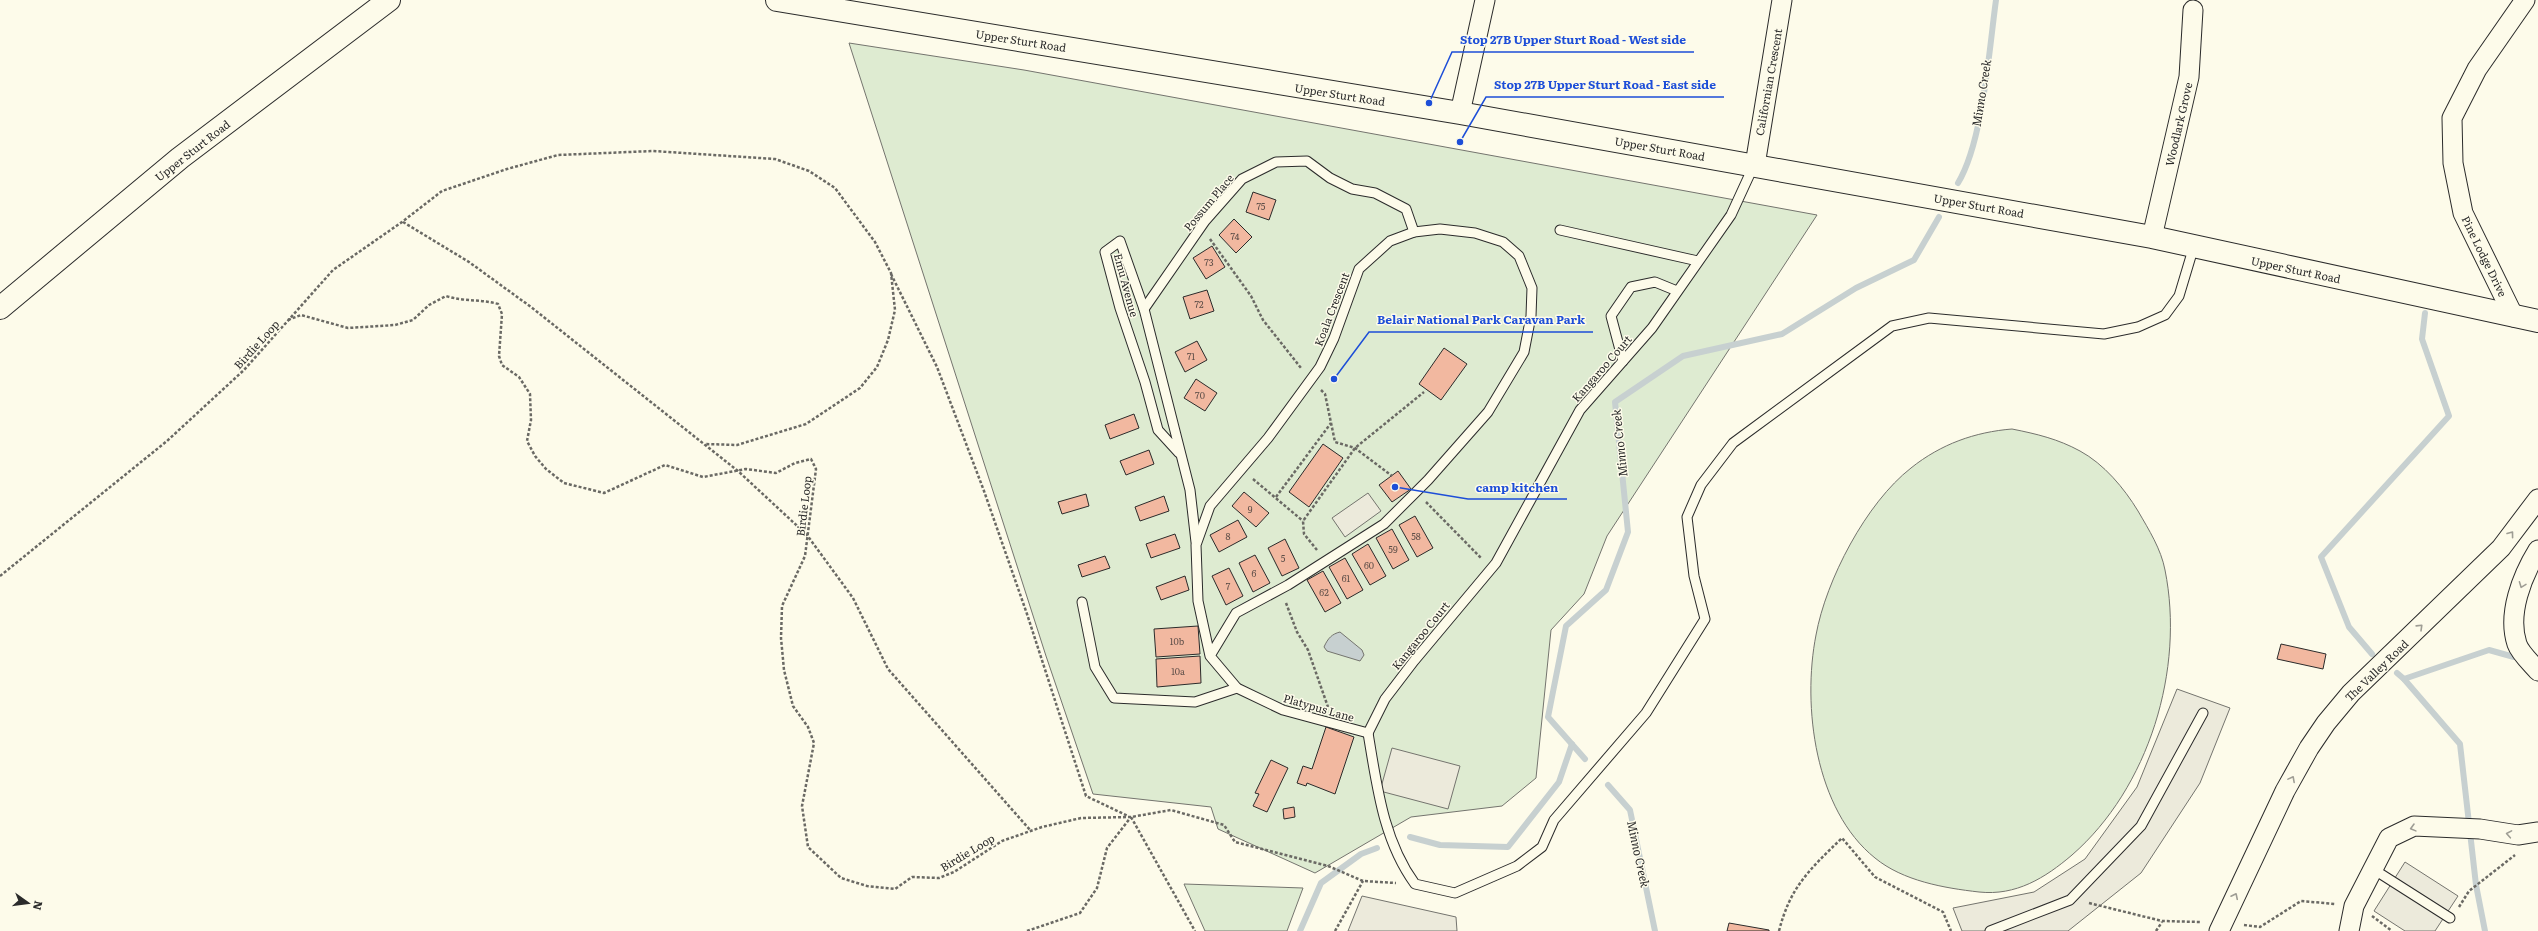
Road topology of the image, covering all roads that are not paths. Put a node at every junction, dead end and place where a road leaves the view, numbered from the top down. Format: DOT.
graph roads {
  1 [pos="389,0"];
  2 [pos="777,0"];
  3 [pos="1485,0"];
  4 [pos="1782,0"];
  5 [pos="2525,0"];
  6 [pos="2193,10"];
  7 [pos="1460,113"];
  8 [pos="1754,165"];
  9 [pos="1560,230"];
  10 [pos="1414,232"];
  11 [pos="2152,237"];
  12 [pos="2194,246"];
  13 [pos="1698,262"];
  14 [pos="1677,291"];
  15 [pos="0,308"];
  16 [pos="1144,308"];
  17 [pos="2514,317"];
  18 [pos="2538,321"];
  19 [pos="1623,361"];
  20 [pos="1180,453"];
  21 [pos="2538,499"];
  22 [pos="1196,545"];
  23 [pos="2538,550"];
  24 [pos="1082,602"];
  25 [pos="1210,656"];
  26 [pos="2538,671"];
  27 [pos="1237,688"];
  28 [pos="2203,713"];
  29 [pos="1368,733"];
  30 [pos="2538,832"];
  31 [pos="2373,869"];
  32 [pos="2450,918"];
  33 [pos="2221,927"];
  34 [pos="1990,931"];
  35 [pos="2349,931"];
  1 -- 15 [label="main road, Upper Sturt Road"];
  2 -- 7 [label="main road, Upper Sturt Road"];
  3 -- 7 [label="street"];
  4 -- 8 [label="street, Californian Crescent"];
  5 -- 17 [label="street, Pine Lodge Drive"];
  6 -- 11 [label="street, Woodlark Grove"];
  7 -- 8 [label="main road, Upper Sturt Road"];
  8 -- 11 [label="main road, Upper Sturt Road"];
  8 -- 13 [label="lane, Kangaroo Court"];
  9 -- 13 [label="lane"];
  10 -- 16 [label="lane, Possum Place"];
  10 -- 22 [label="lane, Koala Crescent"];
  10 -- 25 [label="lane, Koala Crescent"];
  11 -- 12 [label="main road, Upper Sturt Road"];
  12 -- 17 [label="main road, Upper Sturt Road"];
  12 -- 29 [label="lane"];
  13 -- 14 [label="lane, Kangaroo Court"];
  14 -- 19 [label="lane, Kangaroo Court"];
  14 -- 19 [label="lane"];
  16 -- 20 [label="lane, Emu Avenue"];
  16 -- 20 [label="lane, Emu Avenue"];
  17 -- 18 [label="main road, Upper Sturt Road"];
  19 -- 29 [label="lane, Kangaroo Court"];
  20 -- 22 [label="lane, Emu Avenue"];
  33 -- 21 [label="street, The Valley Road, one-way"];
  22 -- 25 [label="lane, Koala Crescent"];
  23 -- 26 [label="street, one-way"];
  24 -- 27 [label="lane"];
  25 -- 27 [label="lane, Platypus Lane"];
  27 -- 29 [label="lane, Platypus Lane"];
  28 -- 34 [label="lane"];
  30 -- 31 [label="street, one-way"];
  31 -- 32 [label="lane"];
  31 -- 35 [label="street"];
}
